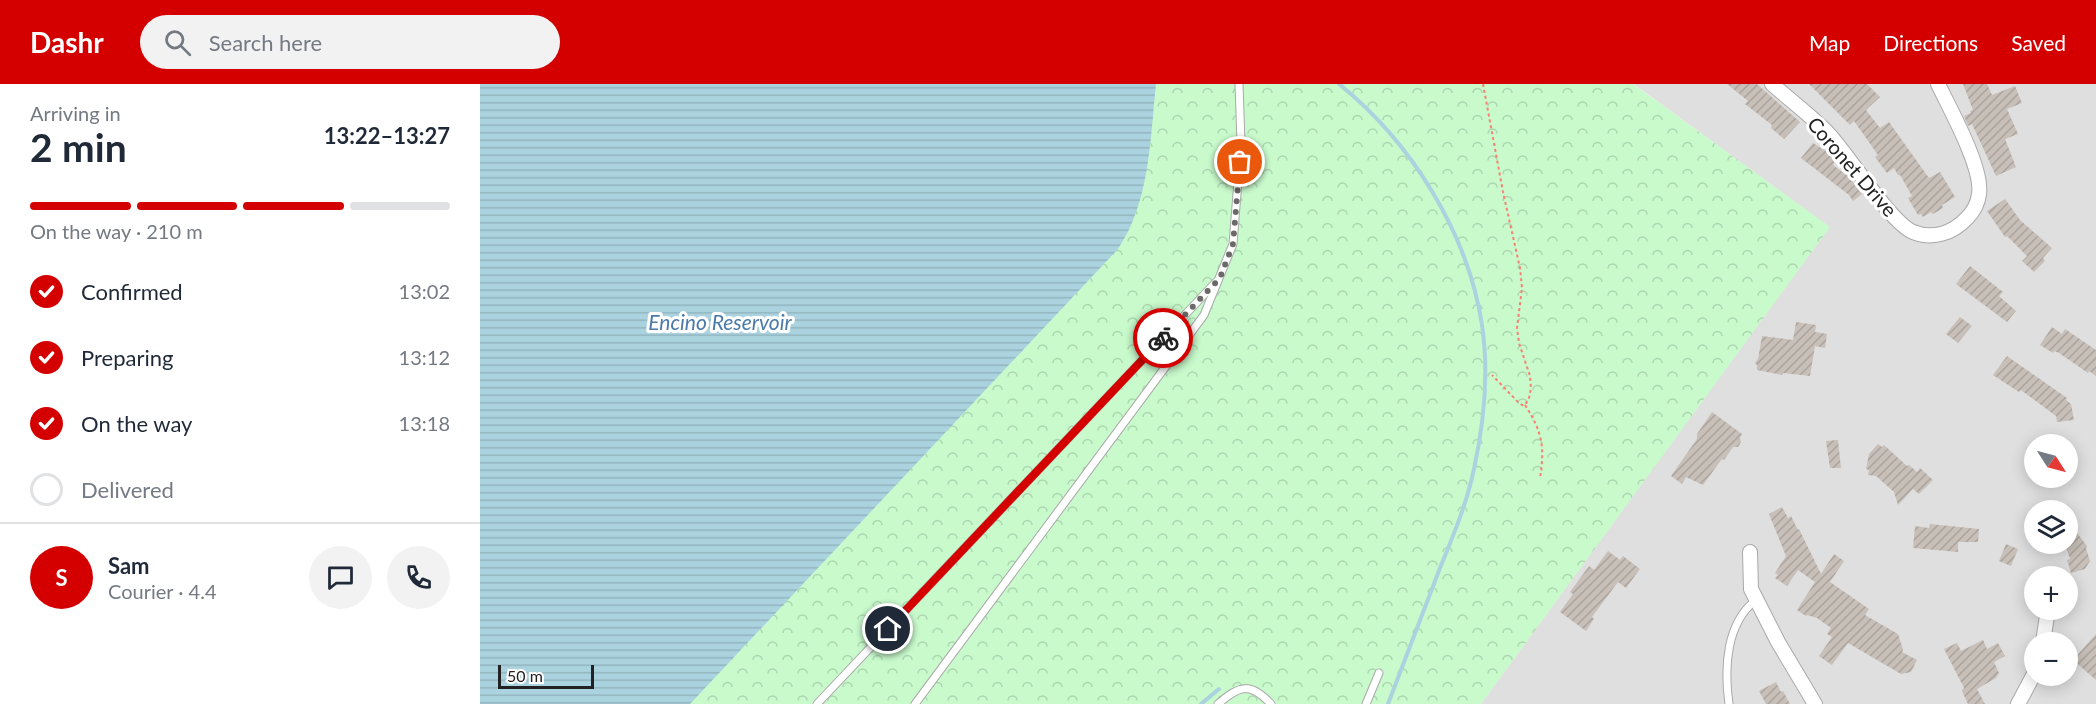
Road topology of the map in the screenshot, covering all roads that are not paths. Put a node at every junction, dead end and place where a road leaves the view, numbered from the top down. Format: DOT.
graph roads {
  1 [pos="1239,84"];
  2 [pos="1772,84"];
  3 [pos="1938,84"];
  4 [pos="1220,278"];
  5 [pos="1750,552"];
  6 [pos="1756,600"];
  7 [pos="1378,673"];
  8 [pos="2028,686"];
  9 [pos="817,704"];
  10 [pos="915,704"];
  11 [pos="1218,704"];
  12 [pos="1271,704"];
  13 [pos="1366,704"];
  14 [pos="1729,704"];
  15 [pos="1815,704"];
  16 [pos="2018,704"];
  1 -- 4 [label="lane"];
  2 -- 3 [label="street, Coronet Drive"];
  4 -- 9 [label="lane"];
  4 -- 10 [label="lane"];
  5 -- 6 [label="street"];
  6 -- 14 [label="lane"];
  6 -- 15 [label="street"];
  7 -- 13 [label="lane"];
  8 -- 16 [label="street"];
  11 -- 12 [label="lane"];
}
